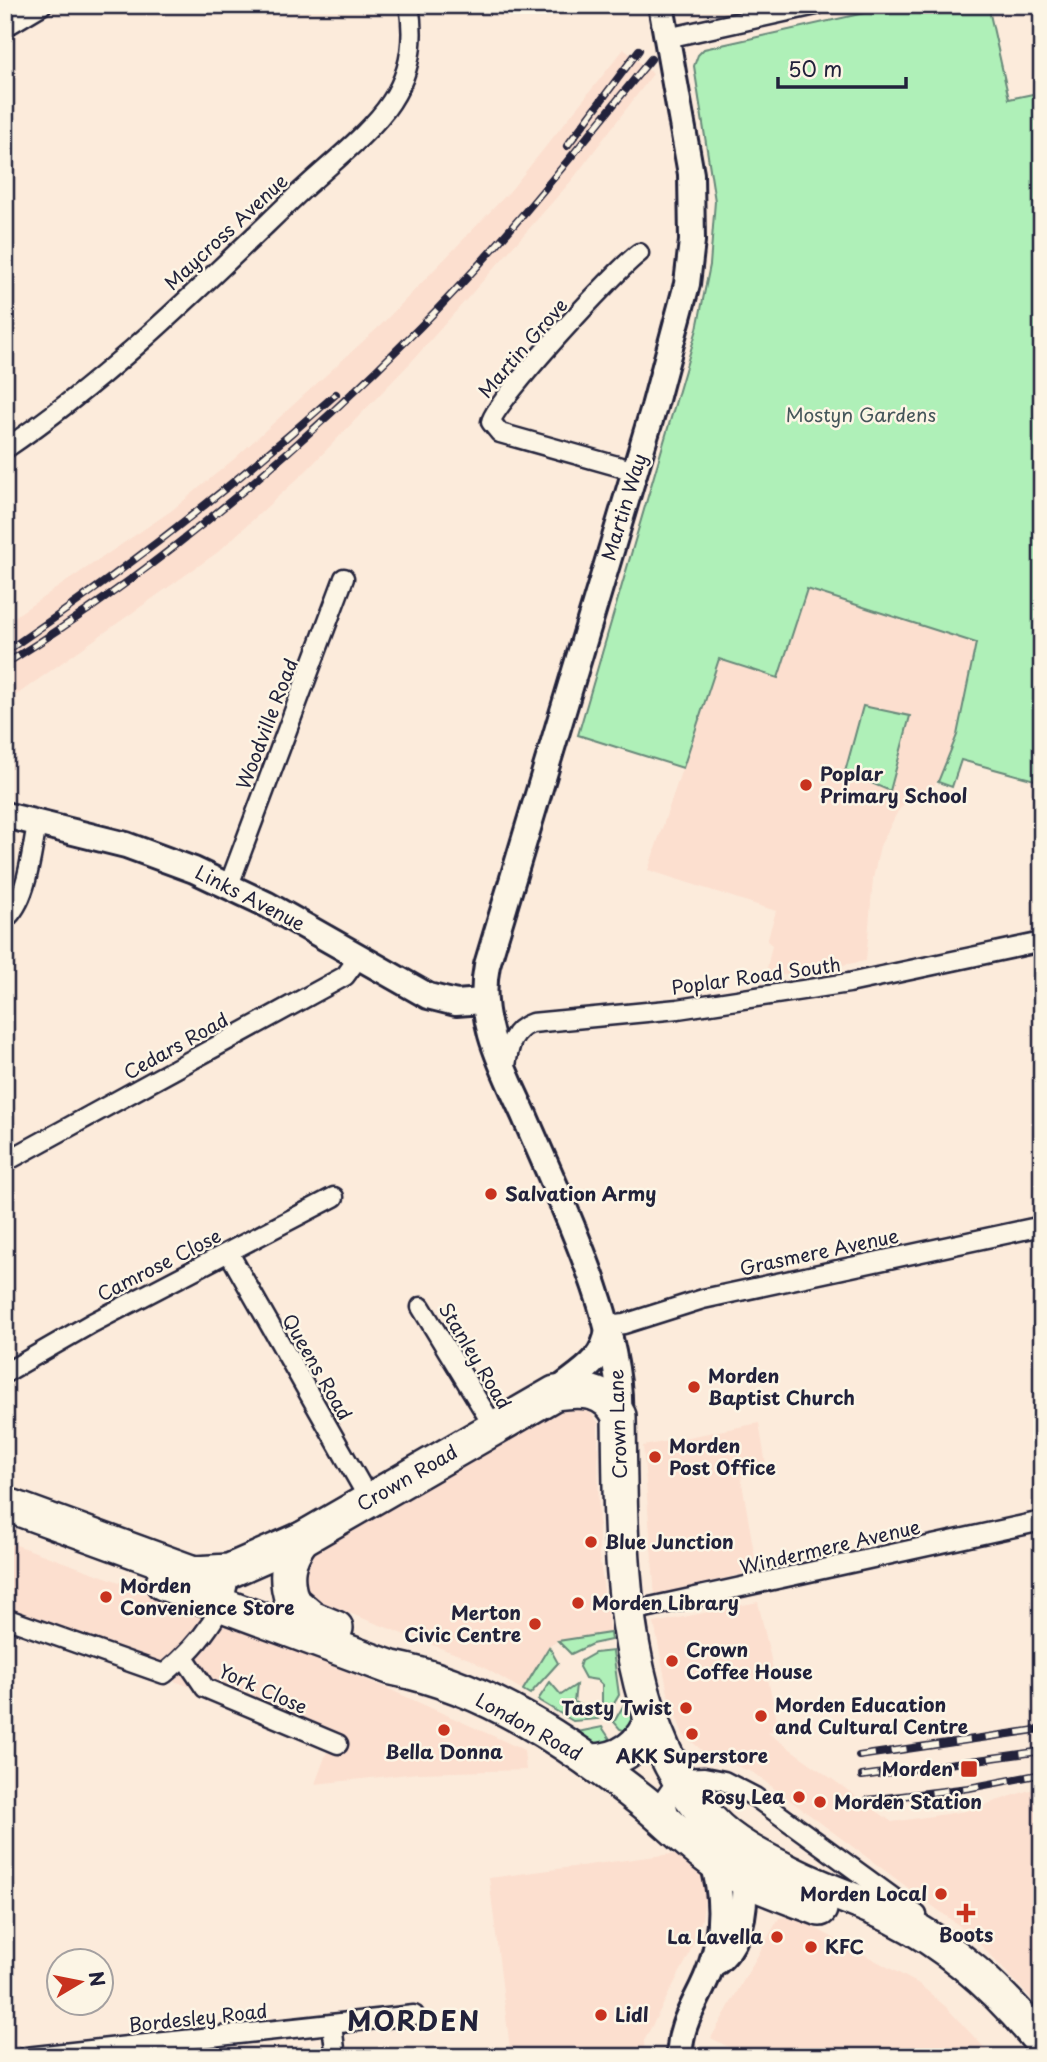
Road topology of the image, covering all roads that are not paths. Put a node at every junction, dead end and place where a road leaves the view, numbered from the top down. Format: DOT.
graph roads {
  1 [pos="41,5"];
  2 [pos="409,5"];
  3 [pos="661,5"];
  4 [pos="816,5"];
  5 [pos="5,27"];
  6 [pos="667,38"];
  7 [pos="639,253"];
  8 [pos="5,449"];
  9 [pos="635,471"];
  10 [pos="344,578"];
  11 [pos="5,814"];
  12 [pos="37,825"];
  13 [pos="229,885"];
  14 [pos="5,919"];
  15 [pos="1042,942"];
  16 [pos="359,957"];
  17 [pos="483,1001"];
  18 [pos="505,1071"];
  19 [pos="5,1162"];
  20 [pos="334,1197"];
  21 [pos="1042,1226"];
  22 [pos="229,1254"];
  23 [pos="421,1307"];
  24 [pos="607,1328"];
  25 [pos="5,1373"];
  26 [pos="555,1393"];
  27 [pos="619,1416"];
  28 [pos="494,1427"];
  29 [pos="370,1501"];
  30 [pos="5,1504"];
  31 [pos="1042,1521"];
  32 [pos="5,1528"];
  33 [pos="302,1539"];
  34 [pos="235,1577"];
  35 [pos="627,1612"];
  36 [pos="5,1618"];
  37 [pos="184,1657"];
  38 [pos="418,1673"];
  39 [pos="652,1716"];
  40 [pos="338,1744"];
  41 [pos="590,1760"];
  42 [pos="679,1778"];
  43 [pos="674,1827"];
  44 [pos="720,1847"];
  45 [pos="744,1878"];
  46 [pos="790,1898"];
  47 [pos="740,1927"];
  48 [pos="951,1951"];
  49 [pos="711,1967"];
  50 [pos="414,2015"];
  51 [pos="332,2025"];
  52 [pos="1042,2042"];
  53 [pos="26,2057"];
  54 [pos="336,2057"];
  55 [pos="680,2057"];
  56 [pos="1026,2057"];
  1 -- 5 [label="street"];
  2 -- 8 [label="street, Maycross Avenue"];
  3 -- 6 [label="main road, Martin Way"];
  4 -- 6 [label="street"];
  6 -- 9 [label="main road, Martin Way"];
  7 -- 9 [label="street, Martin Grove"];
  9 -- 17 [label="main road, Martin Way"];
  10 -- 13 [label="street, Woodville Road"];
  11 -- 12 [label="main road, Links Avenue"];
  12 -- 13 [label="main road, Links Avenue"];
  12 -- 14 [label="street"];
  13 -- 16 [label="main road, Links Avenue"];
  15 -- 18 [label="street, Poplar Road South"];
  16 -- 17 [label="main road, Links Avenue"];
  16 -- 19 [label="street, Cedars Road"];
  17 -- 18 [label="main road, Crown Lane"];
  18 -- 24 [label="main road, Crown Lane"];
  20 -- 22 [label="street, Camrose Close"];
  21 -- 24 [label="street, Grasmere Avenue"];
  22 -- 25 [label="street, Camrose Close"];
  22 -- 29 [label="street, Queens Road"];
  23 -- 28 [label="street, Stanley Road"];
  24 -- 26 [label="main road, Crown Road"];
  24 -- 27 [label="main road, Crown Lane"];
  26 -- 27 [label="highway, Crown Road"];
  26 -- 28 [label="highway, Crown Road"];
  27 -- 35 [label="highway, Crown Lane"];
  28 -- 29 [label="highway, Crown Road"];
  29 -- 33 [label="highway, Crown Road"];
  30 -- 34 [label="highway, London Road"];
  31 -- 35 [label="street, Windermere Avenue"];
  32 -- 34 [label="highway, London Road"];
  33 -- 34 [label="highway, Crown Road"];
  33 -- 38 [label="highway"];
  34 -- 37 [label="street"];
  34 -- 38 [label="highway, London Road"];
  35 -- 39 [label="highway, Crown Lane"];
  36 -- 37 [label="street"];
  37 -- 40 [label="street, York Close"];
  38 -- 41 [label="highway, London Road"];
  39 -- 41 [label="highway"];
  39 -- 42 [label="highway, Crown Lane"];
  41 -- 43 [label="highway, London Road"];
  42 -- 43 [label="street"];
  42 -- 44 [label="highway, London Road"];
  42 -- 48 [label="street"];
  43 -- 44 [label="highway, London Road"];
  44 -- 45 [label="highway, London Road"];
  44 -- 48 [label="highway, London Road"];
  44 -- 49 [label="main road"];
  45 -- 46 [label="highway, London Road"];
  45 -- 47 [label="main road"];
  46 -- 47 [label="main road"];
  46 -- 56 [label="highway, London Road"];
  47 -- 49 [label="main road"];
  48 -- 52 [label="highway, London Road"];
  49 -- 55 [label="main road"];
  50 -- 51 [label="street, Bordesley Road"];
  51 -- 53 [label="street, Bordesley Road"];
  51 -- 54 [label="street"];
}
